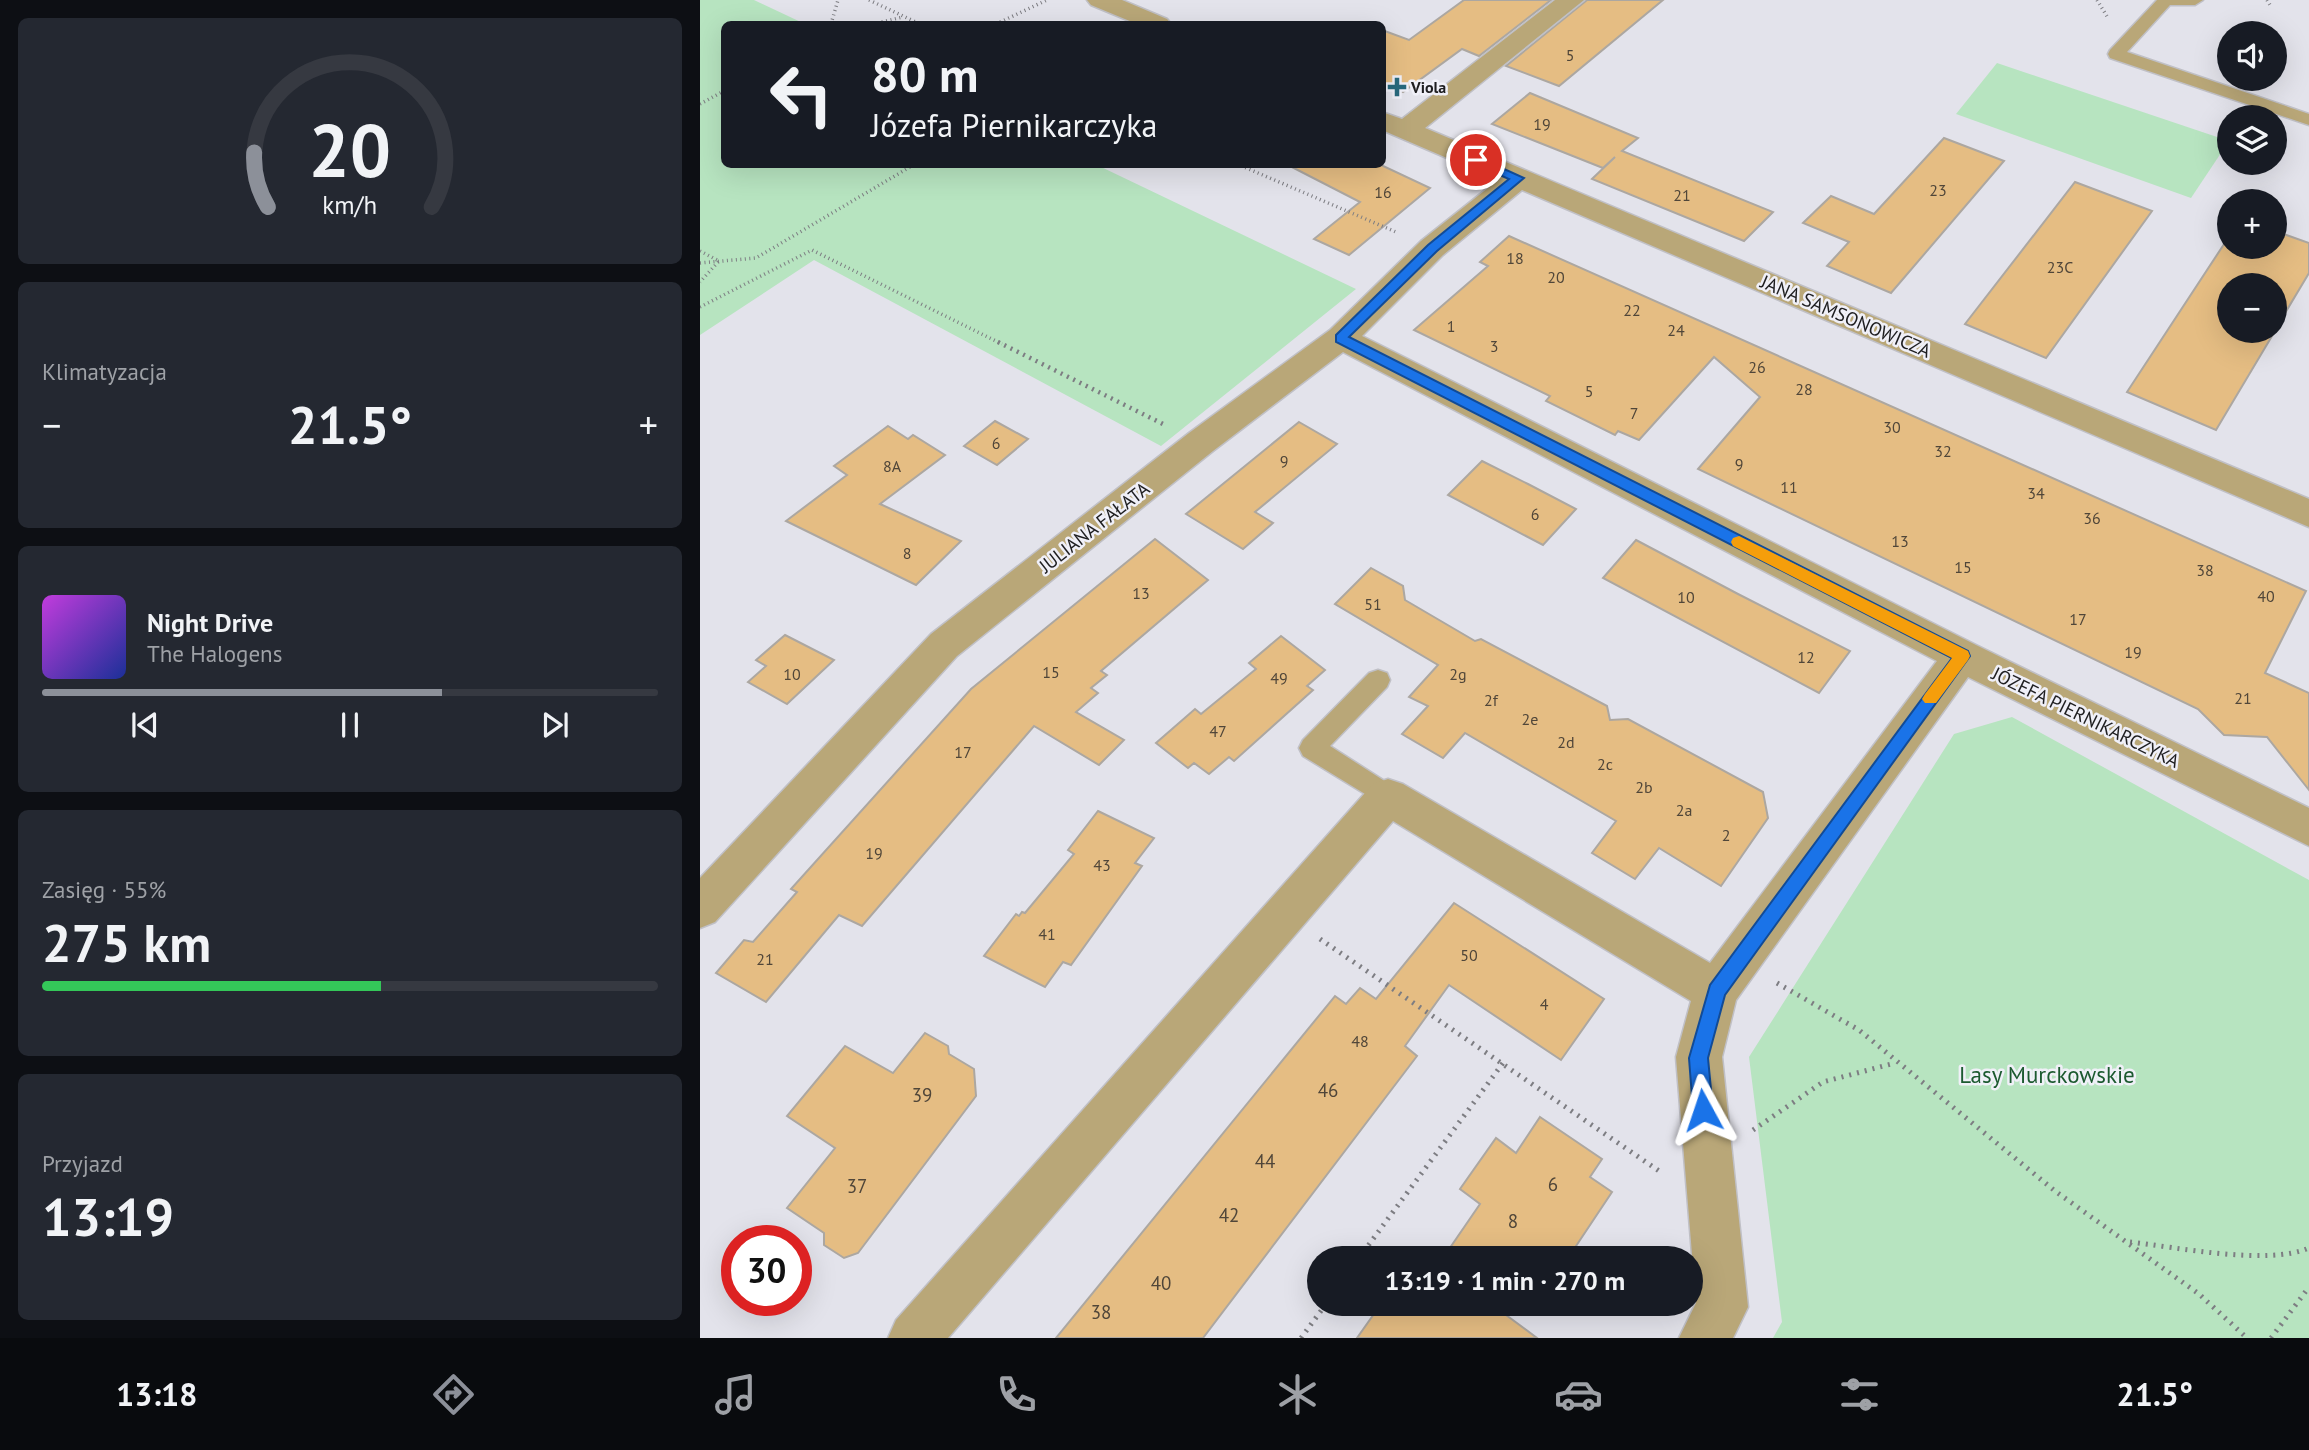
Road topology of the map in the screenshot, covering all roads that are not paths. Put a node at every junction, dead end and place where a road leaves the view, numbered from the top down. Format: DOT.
graph roads {
  1 [pos="1100,0"];
  2 [pos="1571,0"];
  3 [pos="2167,0"];
  4 [pos="2195,0"];
  5 [pos="1151,21"];
  6 [pos="2309,120"];
  7 [pos="1394,125"];
  8 [pos="1518,178"];
  9 [pos="1341,338"];
  10 [pos="2309,514"];
  11 [pos="1962,656"];
  12 [pos="1378,680"];
  13 [pos="1388,797"];
  14 [pos="2309,828"];
  15 [pos="700,908"];
  16 [pos="1727,976"];
  17 [pos="914,1338"];
  18 [pos="1705,1338"];
  1 -- 5 [label="street"];
  2 -- 7 [label="street"];
  3 -- 4 [label="lane"];
  3 -- 6 [label="lane"];
  7 -- 8 [label="street, JANA SAMSONOWICZA"];
  8 -- 9 [label="street, JULIANA FAŁATA"];
  8 -- 10 [label="street, JANA SAMSONOWICZA"];
  9 -- 11 [label="street, JÓZEFA PIERNIKARCZYKA"];
  9 -- 15 [label="street, JULIANA FAŁATA"];
  11 -- 14 [label="street, JÓZEFA PIERNIKARCZYKA"];
  11 -- 16 [label="street"];
  12 -- 13 [label="lane"];
  13 -- 16 [label="street"];
  13 -- 17 [label="street"];
  16 -- 18 [label="street"];
}
